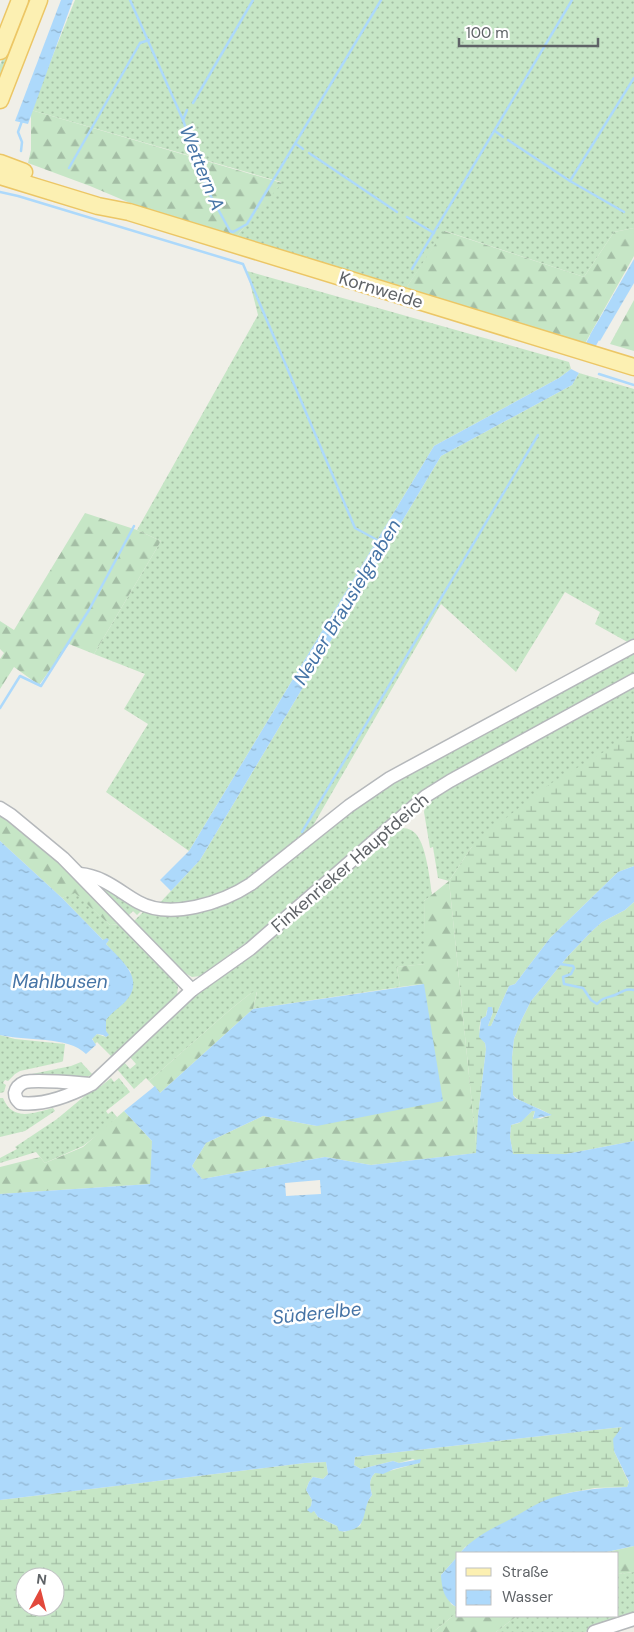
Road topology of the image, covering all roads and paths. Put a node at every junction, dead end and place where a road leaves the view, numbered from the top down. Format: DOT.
graph roads {
  1 [pos="20,0"];
  2 [pos="39,0"];
  3 [pos="0,51"];
  4 [pos="0,100"];
  5 [pos="0,151"];
  6 [pos="0,163"];
  7 [pos="23,172"];
  8 [pos="0,176"];
  9 [pos="129,212"];
  10 [pos="634,367"];
  11 [pos="634,646"];
  12 [pos="634,680"];
  13 [pos="0,808"];
  14 [pos="80,874"];
  15 [pos="192,990"];
  16 [pos="92,1084"];
  17 [pos="634,1619"];
  18 [pos="594,1632"];
  1 -- 3 [label="main road"];
  2 -- 4 [label="main road"];
  5 -- 7 [label="main road"];
  6 -- 7 [label="main road, Kornweide"];
  7 -- 9 [label="main road, Kornweide"];
  8 -- 9 [label="main road, Kornweide"];
  9 -- 10 [label="main road, Kornweide"];
  11 -- 14 [label="street, Finkenrieker Hauptdeich"];
  12 -- 15 [label="street, Finkenrieker Hauptdeich"];
  13 -- 14 [label="street"];
  14 -- 15 [label="street"];
  15 -- 16 [label="street, Finkenrieker Hauptdeich"];
  16 -- 16 [label="street, Finkenrieker Hauptdeich"];
  17 -- 18 [label="street"];
}
